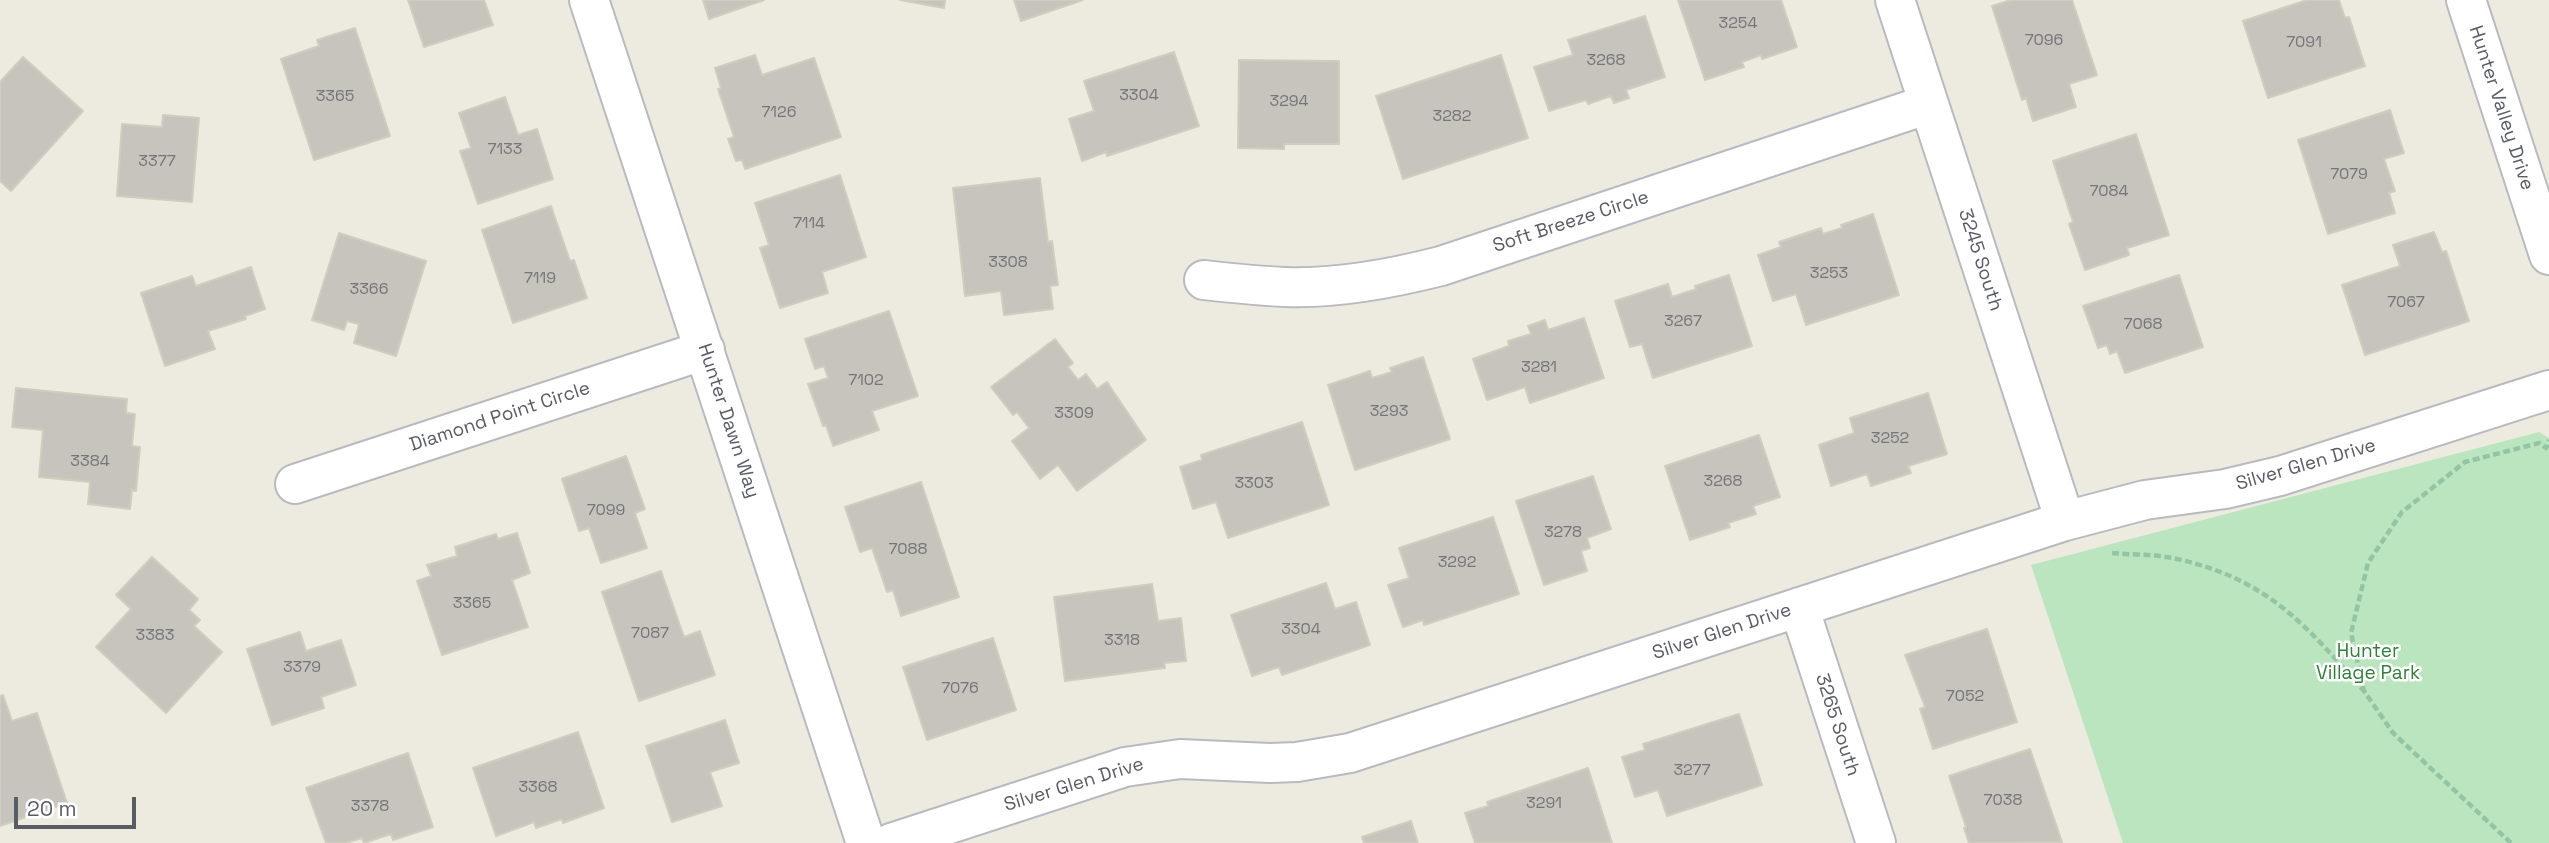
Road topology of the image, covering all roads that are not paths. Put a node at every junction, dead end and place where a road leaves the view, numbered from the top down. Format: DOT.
graph roads {
  1 [pos="589,0"];
  2 [pos="1895,0"];
  3 [pos="2466,0"];
  4 [pos="1928,104"];
  5 [pos="2549,255"];
  6 [pos="1204,280"];
  7 [pos="705,351"];
  8 [pos="2549,390"];
  9 [pos="295,484"];
  10 [pos="2065,521"];
  11 [pos="1799,607"];
  12 [pos="866,843"];
  13 [pos="891,843"];
  14 [pos="1876,843"];
  1 -- 7 [label="street, Hunter Dawn Way"];
  2 -- 4 [label="street, 3245 South"];
  3 -- 5 [label="street, Hunter Valley Drive"];
  4 -- 6 [label="street, Soft Breeze Circle"];
  4 -- 10 [label="street, 3245 South"];
  7 -- 9 [label="street, Diamond Point Circle"];
  7 -- 12 [label="street, Hunter Dawn Way"];
  8 -- 10 [label="street, Silver Glen Drive"];
  10 -- 11 [label="street, Silver Glen Drive"];
  11 -- 13 [label="street, Silver Glen Drive"];
  11 -- 14 [label="street, 3265 South"];
}
